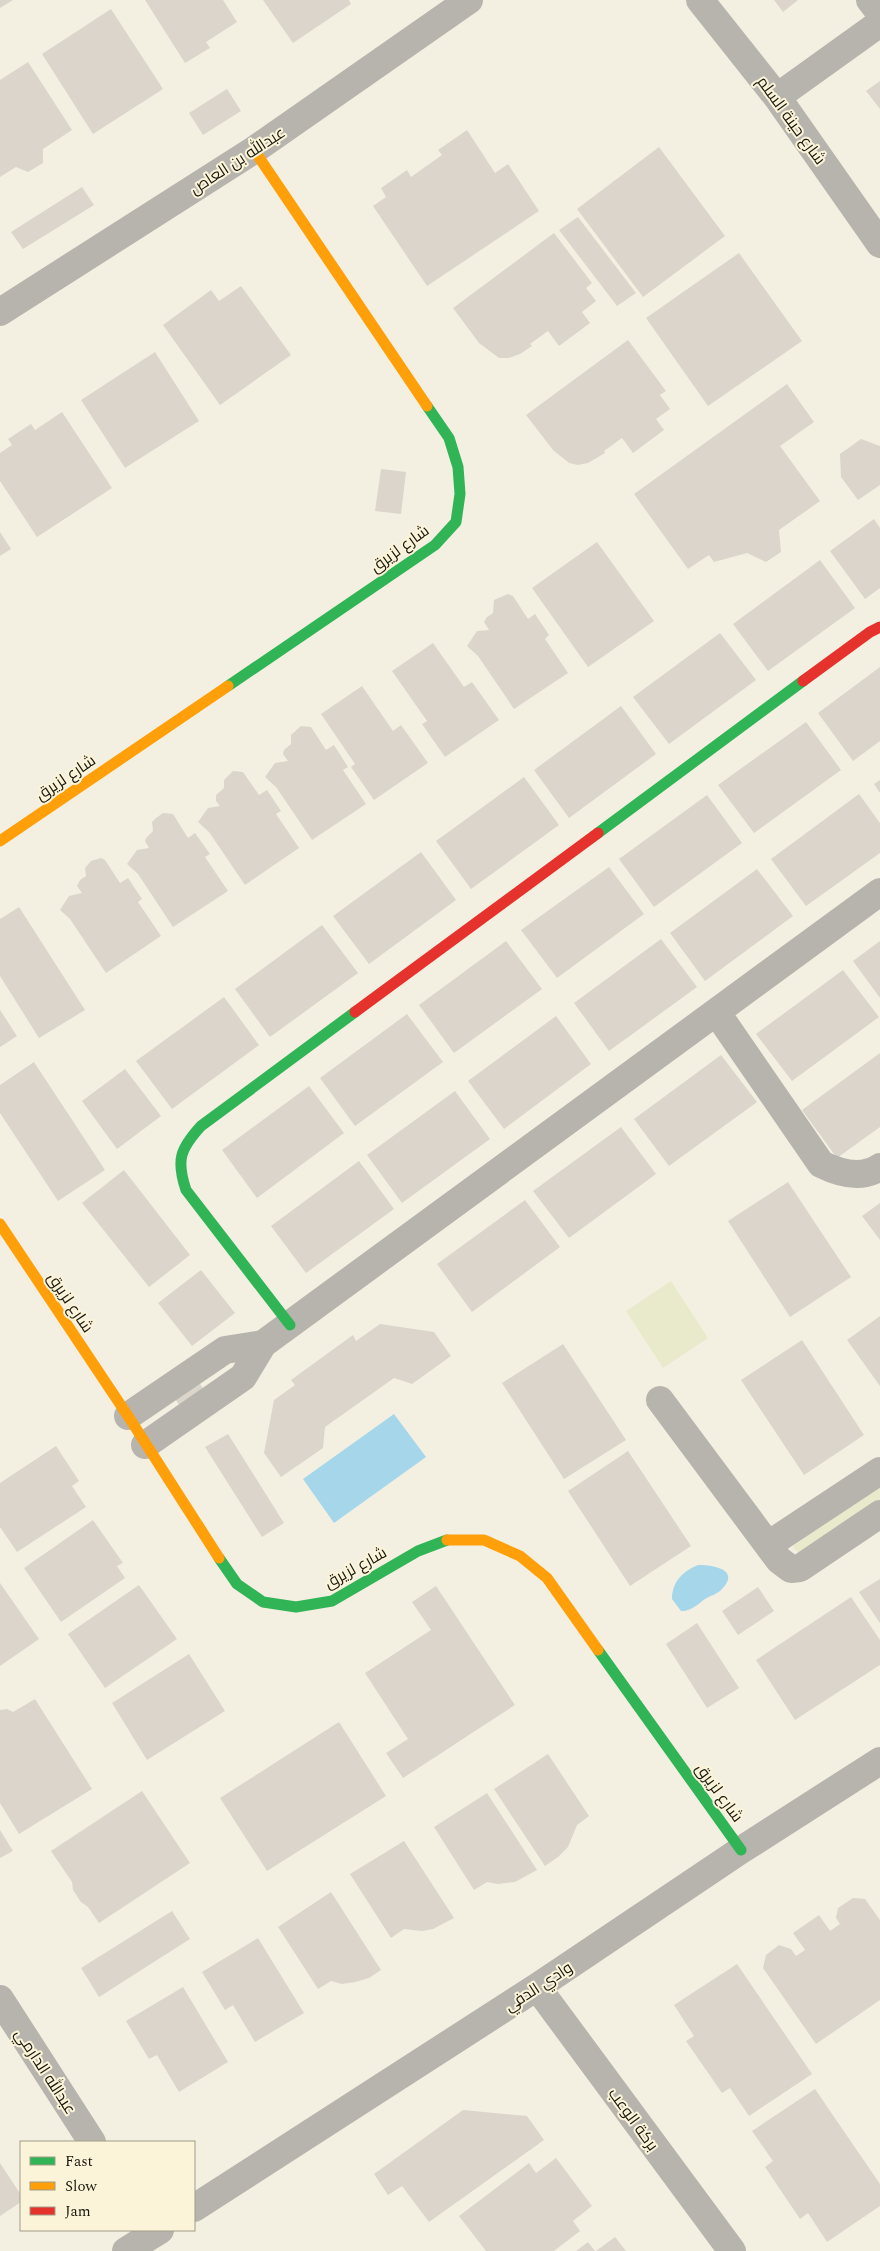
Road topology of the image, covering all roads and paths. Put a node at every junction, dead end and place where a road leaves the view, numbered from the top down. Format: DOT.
graph roads {
  1 [pos="470,0"];
  2 [pos="700,0"];
  3 [pos="870,0"];
  4 [pos="880,13"];
  5 [pos="880,23"];
  6 [pos="777,97"];
  7 [pos="254,150"];
  8 [pos="880,244"];
  9 [pos="0,312"];
  10 [pos="880,627"];
  11 [pos="0,841"];
  12 [pos="880,892"];
  13 [pos="717,1013"];
  14 [pos="880,1167"];
  15 [pos="0,1224"];
  16 [pos="290,1325"];
  17 [pos="263,1344"];
  18 [pos="660,1400"];
  19 [pos="128,1416"];
  20 [pos="145,1445"];
  21 [pos="880,1471"];
  22 [pos="880,1514"];
  23 [pos="768,1545"];
  24 [pos="880,1760"];
  25 [pos="741,1850"];
  26 [pos="537,1987"];
  27 [pos="0,1999"];
  28 [pos="91,2141"];
  29 [pos="195,2207"];
  30 [pos="153,2232"];
  31 [pos="126,2251"];
  32 [pos="732,2251"];
  1 -- 7 [label="street, عبدالله بن العاص"];
  2 -- 6 [label="street, شارع حينة السلم"];
  3 -- 4 [label="street"];
  5 -- 6 [label="street"];
  6 -- 8 [label="street, شارع حينة السلم"];
  7 -- 9 [label="street, عبدالله بن العاص"];
  7 -- 11 [label="street, شارع لزيرق"];
  10 -- 16 [label="street"];
  12 -- 13 [label="street"];
  13 -- 14 [label="street"];
  13 -- 16 [label="street"];
  15 -- 19 [label="street, شارع لزيرق"];
  16 -- 17 [label="street"];
  17 -- 19 [label="street"];
  17 -- 20 [label="street"];
  18 -- 23 [label="street"];
  19 -- 20 [label="street, شارع لزيرق"];
  20 -- 25 [label="street, شارع لزيرق"];
  21 -- 23 [label="street"];
  22 -- 23 [label="street"];
  24 -- 25 [label="street, وادي الدفي"];
  25 -- 26 [label="street, وادي الدفي"];
  26 -- 29 [label="street, وادي الدفي"];
  26 -- 32 [label="street, بركة الوعب"];
  27 -- 28 [label="street, عبدالله الدارمي"];
  30 -- 31 [label="street"];
}
